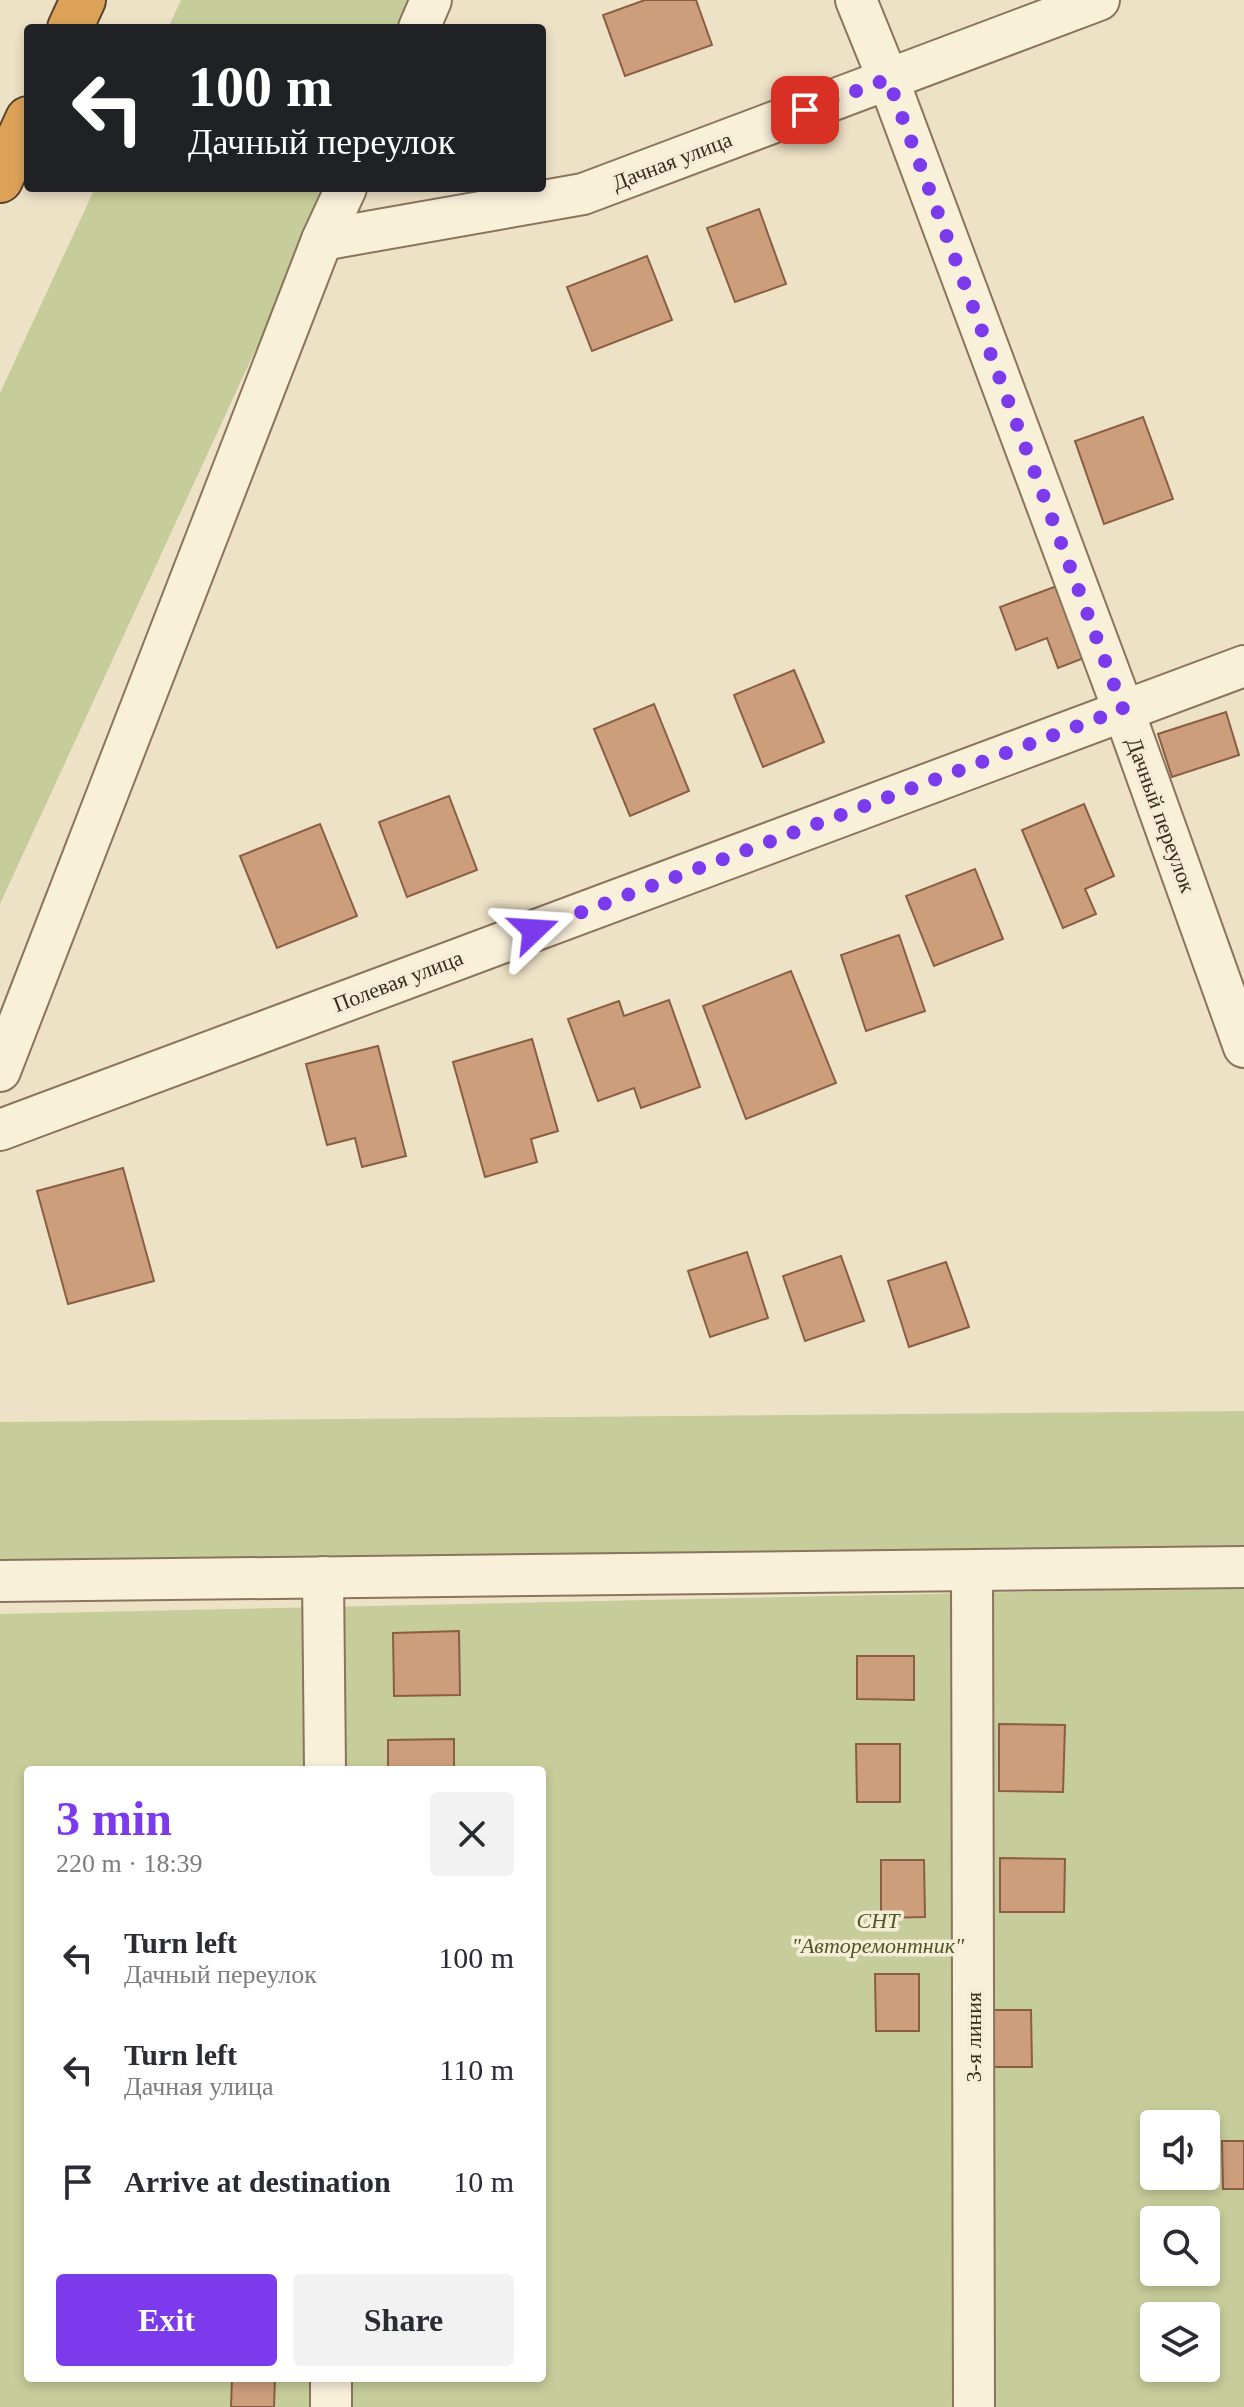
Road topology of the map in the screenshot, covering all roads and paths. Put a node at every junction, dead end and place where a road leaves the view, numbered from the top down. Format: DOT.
graph roads {
  1 [pos="83,0"];
  2 [pos="431,0"];
  3 [pos="856,0"];
  4 [pos="1099,0"];
  5 [pos="72,24"];
  6 [pos="421,24"];
  7 [pos="888,79"];
  8 [pos="24,128"];
  9 [pos="0,180"];
  10 [pos="344,192"];
  11 [pos="322,240"];
  12 [pos="1244,666"];
  13 [pos="1123,709"];
  14 [pos="1244,1047"];
  15 [pos="0,1071"];
  16 [pos="0,1130"];
  17 [pos="1244,1567"];
  18 [pos="972,1571"];
  19 [pos="323,1577"];
  20 [pos="0,1581"];
  21 [pos="325,1766"];
  22 [pos="331,2382"];
  23 [pos="331,2407"];
  24 [pos="974,2407"];
  1 -- 5 [label="highway"];
  2 -- 6 [label="street"];
  3 -- 7 [label="street, Дачный переулок"];
  4 -- 7 [label="street, Дачная улица"];
  7 -- 11 [label="street, Дачная улица"];
  7 -- 13 [label="street, Дачный переулок"];
  8 -- 9 [label="highway"];
  10 -- 11 [label="street"];
  11 -- 15 [label="street"];
  12 -- 13 [label="street, Полевая улица"];
  13 -- 14 [label="street, Дачный переулок"];
  13 -- 16 [label="street, Полевая улица"];
  17 -- 18 [label="street"];
  18 -- 19 [label="street"];
  18 -- 24 [label="street, 3-я линия"];
  19 -- 20 [label="street"];
  19 -- 21 [label="street"];
  22 -- 23 [label="street"];
}
